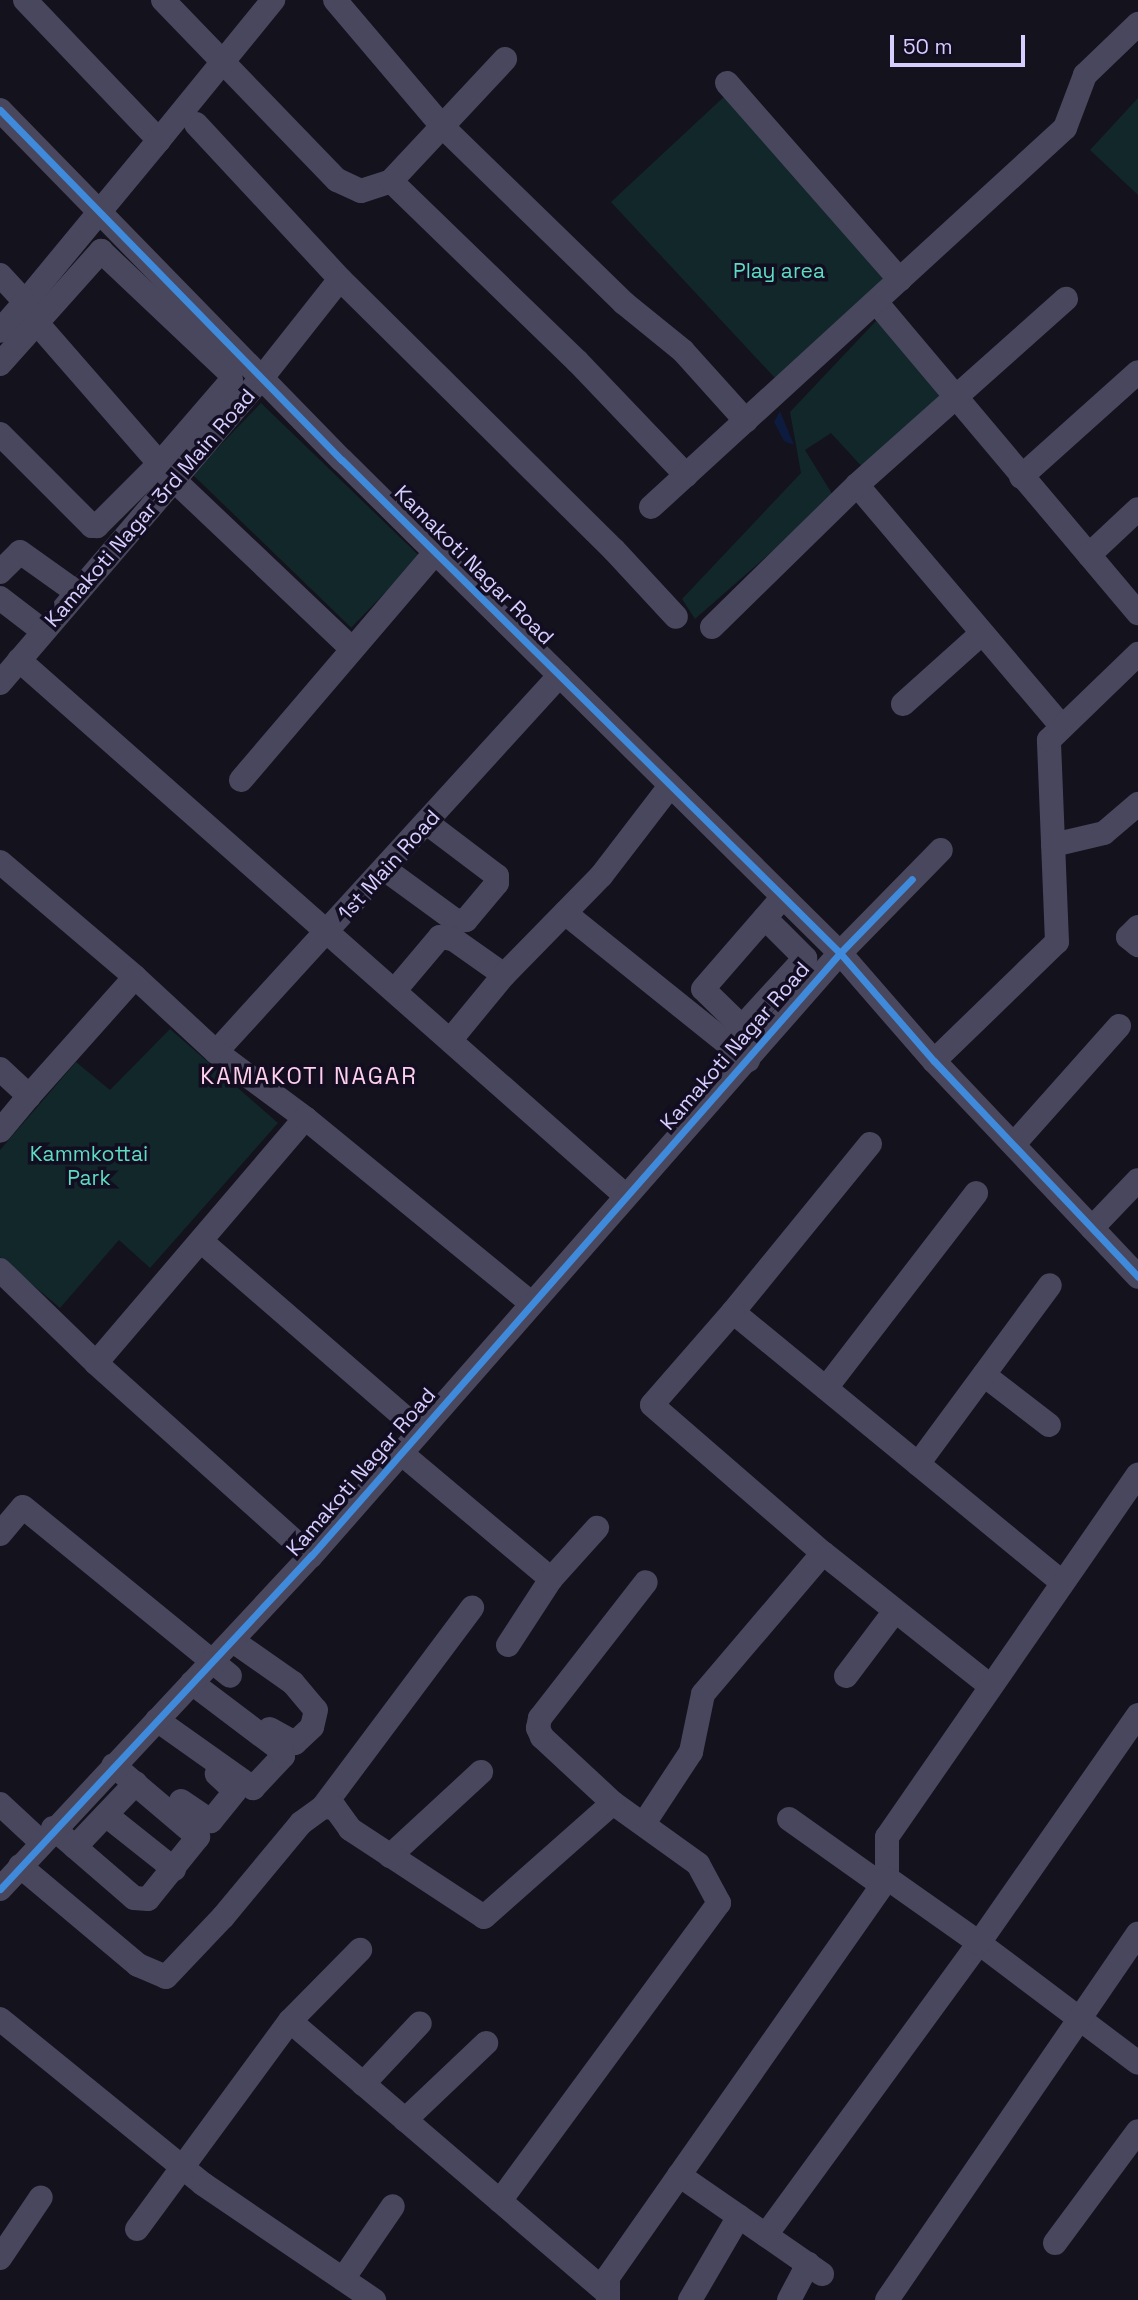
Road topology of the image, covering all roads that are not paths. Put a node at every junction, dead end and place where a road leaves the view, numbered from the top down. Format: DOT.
graph roads {
  1 [pos="25,0"];
  2 [pos="163,0"];
  3 [pos="273,0"];
  4 [pos="335,0"];
  5 [pos="1138,24"];
  6 [pos="505,59"];
  7 [pos="224,61"];
  8 [pos="727,83"];
  9 [pos="0,110"];
  10 [pos="196,124"];
  11 [pos="442,126"];
  12 [pos="159,140"];
  13 [pos="391,181"];
  14 [pos="98,214"];
  15 [pos="0,275"];
  16 [pos="900,280"];
  17 [pos="332,289"];
  18 [pos="1066,299"];
  19 [pos="876,302"];
  20 [pos="31,312"];
  21 [pos="0,331"];
  22 [pos="0,363"];
  23 [pos="1138,372"];
  24 [pos="261,379"];
  25 [pos="959,396"];
  26 [pos="746,421"];
  27 [pos="0,434"];
  28 [pos="0,450"];
  29 [pos="167,471"];
  30 [pos="687,475"];
  31 [pos="1021,477"];
  32 [pos="857,485"];
  33 [pos="652,507"];
  34 [pos="1138,509"];
  35 [pos="436,552"];
  36 [pos="1089,555"];
  37 [pos="107,556"];
  38 [pos="0,572"];
  39 [pos="76,592"];
  40 [pos="0,598"];
  41 [pos="1138,614"];
  42 [pos="676,617"];
  43 [pos="712,627"];
  44 [pos="43,631"];
  45 [pos="982,633"];
  46 [pos="351,648"];
  47 [pos="1138,654"];
  48 [pos="19,660"];
  49 [pos="560,675"];
  50 [pos="0,683"];
  51 [pos="903,704"];
  52 [pos="1062,727"];
  53 [pos="241,779"];
  54 [pos="670,786"];
  55 [pos="1138,804"];
  56 [pos="427,823"];
  57 [pos="1054,845"];
  58 [pos="941,850"];
  59 [pos="0,862"];
  60 [pos="386,870"];
  61 [pos="783,897"];
  62 [pos="565,912"];
  63 [pos="765,918"];
  64 [pos="1138,927"];
  65 [pos="329,933"];
  66 [pos="1138,945"];
  67 [pos="840,953"];
  68 [pos="504,975"];
  69 [pos="135,977"];
  70 [pos="396,989"];
  71 [pos="785,999"];
  72 [pos="1119,1026"];
  73 [pos="732,1033"];
  74 [pos="452,1038"];
  75 [pos="216,1052"];
  76 [pos="748,1060"];
  77 [pos="934,1061"];
  78 [pos="0,1069"];
  79 [pos="29,1096"];
  80 [pos="305,1118"];
  81 [pos="0,1131"];
  82 [pos="870,1144"];
  83 [pos="1014,1144"];
  84 [pos="1138,1180"];
  85 [pos="976,1193"];
  86 [pos="626,1196"];
  87 [pos="1092,1228"];
  88 [pos="201,1241"];
  89 [pos="1138,1277"];
  90 [pos="5,1283"];
  91 [pos="1050,1285"];
  92 [pos="532,1304"];
  93 [pos="733,1312"];
  94 [pos="96,1363"];
  95 [pos="984,1375"];
  96 [pos="826,1388"];
  97 [pos="1049,1425"];
  98 [pos="420,1431"];
  99 [pos="401,1453"];
  100 [pos="918,1464"];
  101 [pos="1138,1474"];
  102 [pos="597,1528"];
  103 [pos="0,1534"];
  104 [pos="823,1553"];
  105 [pos="311,1556"];
  106 [pos="551,1579"];
  107 [pos="646,1582"];
  108 [pos="1062,1582"];
  109 [pos="472,1608"];
  110 [pos="895,1611"];
  111 [pos="508,1645"];
  112 [pos="222,1667"];
  113 [pos="846,1676"];
  114 [pos="989,1685"];
  115 [pos="1138,1715"];
  116 [pos="154,1723"];
  117 [pos="116,1762"];
  118 [pos="481,1772"];
  119 [pos="136,1783"];
  120 [pos="613,1803"];
  121 [pos="0,1804"];
  122 [pos="323,1807"];
  123 [pos="106,1815"];
  124 [pos="789,1819"];
  125 [pos="645,1822"];
  126 [pos="47,1835"];
  127 [pos="75,1847"];
  128 [pos="390,1856"];
  129 [pos="20,1866"];
  130 [pos="174,1869"];
  131 [pos="885,1881"];
  132 [pos="0,1889"];
  133 [pos="1138,1934"];
  134 [pos="979,1943"];
  135 [pos="360,1950"];
  136 [pos="0,2020"];
  137 [pos="1078,2020"];
  138 [pos="290,2021"];
  139 [pos="420,2023"];
  140 [pos="486,2043"];
  141 [pos="1138,2063"];
  142 [pos="363,2084"];
  143 [pos="405,2120"];
  144 [pos="1138,2131"];
  145 [pos="183,2167"];
  146 [pos="679,2175"];
  147 [pos="41,2197"];
  148 [pos="500,2202"];
  149 [pos="393,2206"];
  150 [pos="739,2216"];
  151 [pos="137,2229"];
  152 [pos="766,2235"];
  153 [pos="1055,2243"];
  154 [pos="0,2258"];
  155 [pos="343,2278"];
  156 [pos="608,2297"];
  157 [pos="374,2300"];
  158 [pos="690,2300"];
  159 [pos="789,2300"];
  160 [pos="887,2300"];
  1 -- 12 [label="street"];
  2 -- 7 [label="street"];
  3 -- 7 [label="street"];
  4 -- 11 [label="street"];
  5 -- 16 [label="street"];
  6 -- 11 [label="street"];
  7 -- 12 [label="street"];
  7 -- 13 [label="street"];
  8 -- 16 [label="street"];
  9 -- 14 [label="street, Kamakoti Nagar Road"];
  10 -- 17 [label="street"];
  11 -- 13 [label="street"];
  11 -- 26 [label="street"];
  12 -- 14 [label="street"];
  13 -- 30 [label="street"];
  14 -- 20 [label="street"];
  14 -- 24 [label="street, Kamakoti Nagar Road"];
  15 -- 20 [label="street"];
  16 -- 19 [label="street"];
  17 -- 24 [label="street, Kamakoti Nagar 3rd Main Road"];
  17 -- 42 [label="street"];
  18 -- 25 [label="street"];
  19 -- 25 [label="street"];
  19 -- 26 [label="street"];
  20 -- 21 [label="street"];
  20 -- 22 [label="street"];
  20 -- 29 [label="street"];
  20 -- 29 [label="street"];
  23 -- 31 [label="street"];
  24 -- 29 [label="street, Kamakoti Nagar 3rd Main Road"];
  24 -- 35 [label="street, Kamakoti Nagar Road"];
  25 -- 31 [label="street"];
  25 -- 32 [label="street"];
  26 -- 30 [label="street"];
  27 -- 29 [label="street"];
  28 -- 37 [label="street"];
  29 -- 37 [label="street, Kamakoti Nagar 3rd Main Road"];
  29 -- 46 [label="street"];
  30 -- 33 [label="street"];
  31 -- 36 [label="street"];
  32 -- 43 [label="street"];
  32 -- 45 [label="street"];
  34 -- 36 [label="street"];
  35 -- 46 [label="street"];
  35 -- 49 [label="street, Kamakoti Nagar Road"];
  36 -- 41 [label="street"];
  37 -- 39 [label="street, Kamakoti Nagar 3rd Main Road"];
  38 -- 39 [label="street"];
  39 -- 44 [label="street, Kamakoti Nagar 3rd Main Road"];
  40 -- 44 [label="street"];
  44 -- 48 [label="street, Kamakoti Nagar 3rd Main Road"];
  45 -- 51 [label="street"];
  45 -- 52 [label="street"];
  46 -- 53 [label="street"];
  47 -- 52 [label="street"];
  48 -- 50 [label="street, Kamakoti Nagar 3rd Main Road"];
  48 -- 65 [label="street"];
  49 -- 54 [label="street, Kamakoti Nagar Road"];
  49 -- 56 [label="street, 1st Main Road"];
  52 -- 57 [label="street"];
  54 -- 61 [label="street, Kamakoti Nagar Road"];
  54 -- 62 [label="street"];
  55 -- 57 [label="street"];
  56 -- 60 [label="street, 1st Main Road"];
  56 -- 60 [label="street"];
  57 -- 77 [label="street"];
  58 -- 67 [label="street"];
  59 -- 69 [label="street"];
  60 -- 65 [label="street, 1st Main Road"];
  61 -- 63 [label="street"];
  61 -- 67 [label="street, Kamakoti Nagar Road"];
  62 -- 68 [label="street"];
  62 -- 73 [label="street"];
  63 -- 71 [label="street"];
  63 -- 73 [label="street"];
  64 -- 66 [label="street"];
  65 -- 70 [label="street"];
  65 -- 75 [label="street, 1st Main Road"];
  67 -- 71 [label="street, Kamakoti Nagar Road"];
  67 -- 77 [label="street"];
  68 -- 70 [label="street"];
  68 -- 74 [label="street"];
  69 -- 75 [label="street"];
  69 -- 79 [label="street"];
  70 -- 74 [label="street"];
  71 -- 73 [label="street"];
  71 -- 76 [label="street, Kamakoti Nagar Road"];
  72 -- 83 [label="street"];
  73 -- 76 [label="street"];
  74 -- 86 [label="street"];
  75 -- 80 [label="street"];
  76 -- 86 [label="street, Kamakoti Nagar Road"];
  77 -- 83 [label="street"];
  78 -- 79 [label="street"];
  79 -- 81 [label="street"];
  80 -- 88 [label="street"];
  80 -- 92 [label="street"];
  82 -- 93 [label="street"];
  83 -- 87 [label="street"];
  84 -- 87 [label="street"];
  85 -- 96 [label="street"];
  86 -- 92 [label="street, Kamakoti Nagar Road"];
  87 -- 89 [label="street"];
  88 -- 94 [label="street"];
  88 -- 98 [label="street"];
  90 -- 94 [label="street, Kamakoti Nagar Road"];
  91 -- 95 [label="street"];
  92 -- 98 [label="street, Kamakoti Nagar Road"];
  93 -- 96 [label="street"];
  93 -- 104 [label="street"];
  94 -- 105 [label="street, Kamakoti Nagar Road"];
  95 -- 97 [label="street"];
  95 -- 100 [label="street"];
  96 -- 100 [label="street"];
  98 -- 99 [label="street, Kamakoti Nagar Road"];
  99 -- 105 [label="street, Kamakoti Nagar Road"];
  99 -- 106 [label="street"];
  100 -- 108 [label="street"];
  101 -- 108 [label="street"];
  102 -- 106 [label="street"];
  103 -- 112 [label="street"];
  104 -- 110 [label="street"];
  104 -- 125 [label="street"];
  105 -- 112 [label="street, Kamakoti Nagar Road"];
  106 -- 111 [label="street"];
  107 -- 120 [label="street"];
  108 -- 114 [label="street"];
  109 -- 122 [label="street"];
  110 -- 113 [label="street"];
  110 -- 114 [label="street"];
  112 -- 116 [label="street, Kamakoti Nagar Road"];
  112 -- 116 [label="street"];
  114 -- 131 [label="street"];
  115 -- 134 [label="street"];
  116 -- 117 [label="street, Kamakoti Nagar Road"];
  116 -- 117 [label="street"];
  117 -- 119 [label="street"];
  117 -- 126 [label="street, Kamakoti Nagar Road"];
  118 -- 128 [label="street"];
  119 -- 123 [label="street"];
  119 -- 130 [label="street"];
  120 -- 125 [label="street"];
  120 -- 128 [label="street"];
  121 -- 126 [label="street"];
  122 -- 128 [label="street"];
  122 -- 129 [label="street"];
  123 -- 127 [label="street"];
  123 -- 130 [label="street"];
  124 -- 131 [label="street"];
  125 -- 148 [label="street"];
  126 -- 127 [label="street"];
  126 -- 129 [label="street, Kamakoti Nagar Road"];
  127 -- 130 [label="street"];
  129 -- 132 [label="street, Kamakoti Nagar Road"];
  131 -- 134 [label="street"];
  131 -- 146 [label="street"];
  133 -- 137 [label="street"];
  134 -- 137 [label="street"];
  134 -- 152 [label="street"];
  135 -- 138 [label="street"];
  136 -- 145 [label="street"];
  137 -- 141 [label="street"];
  137 -- 160 [label="street"];
  138 -- 142 [label="street"];
  138 -- 145 [label="street"];
  139 -- 142 [label="street"];
  140 -- 143 [label="street"];
  142 -- 143 [label="street"];
  143 -- 148 [label="street"];
  144 -- 153 [label="street"];
  145 -- 151 [label="street"];
  145 -- 155 [label="street"];
  146 -- 150 [label="street"];
  146 -- 156 [label="street"];
  147 -- 154 [label="street"];
  148 -- 156 [label="street"];
  149 -- 155 [label="street"];
  150 -- 152 [label="street"];
  150 -- 158 [label="street"];
  152 -- 159 [label="street"];
  155 -- 157 [label="street"];
}
